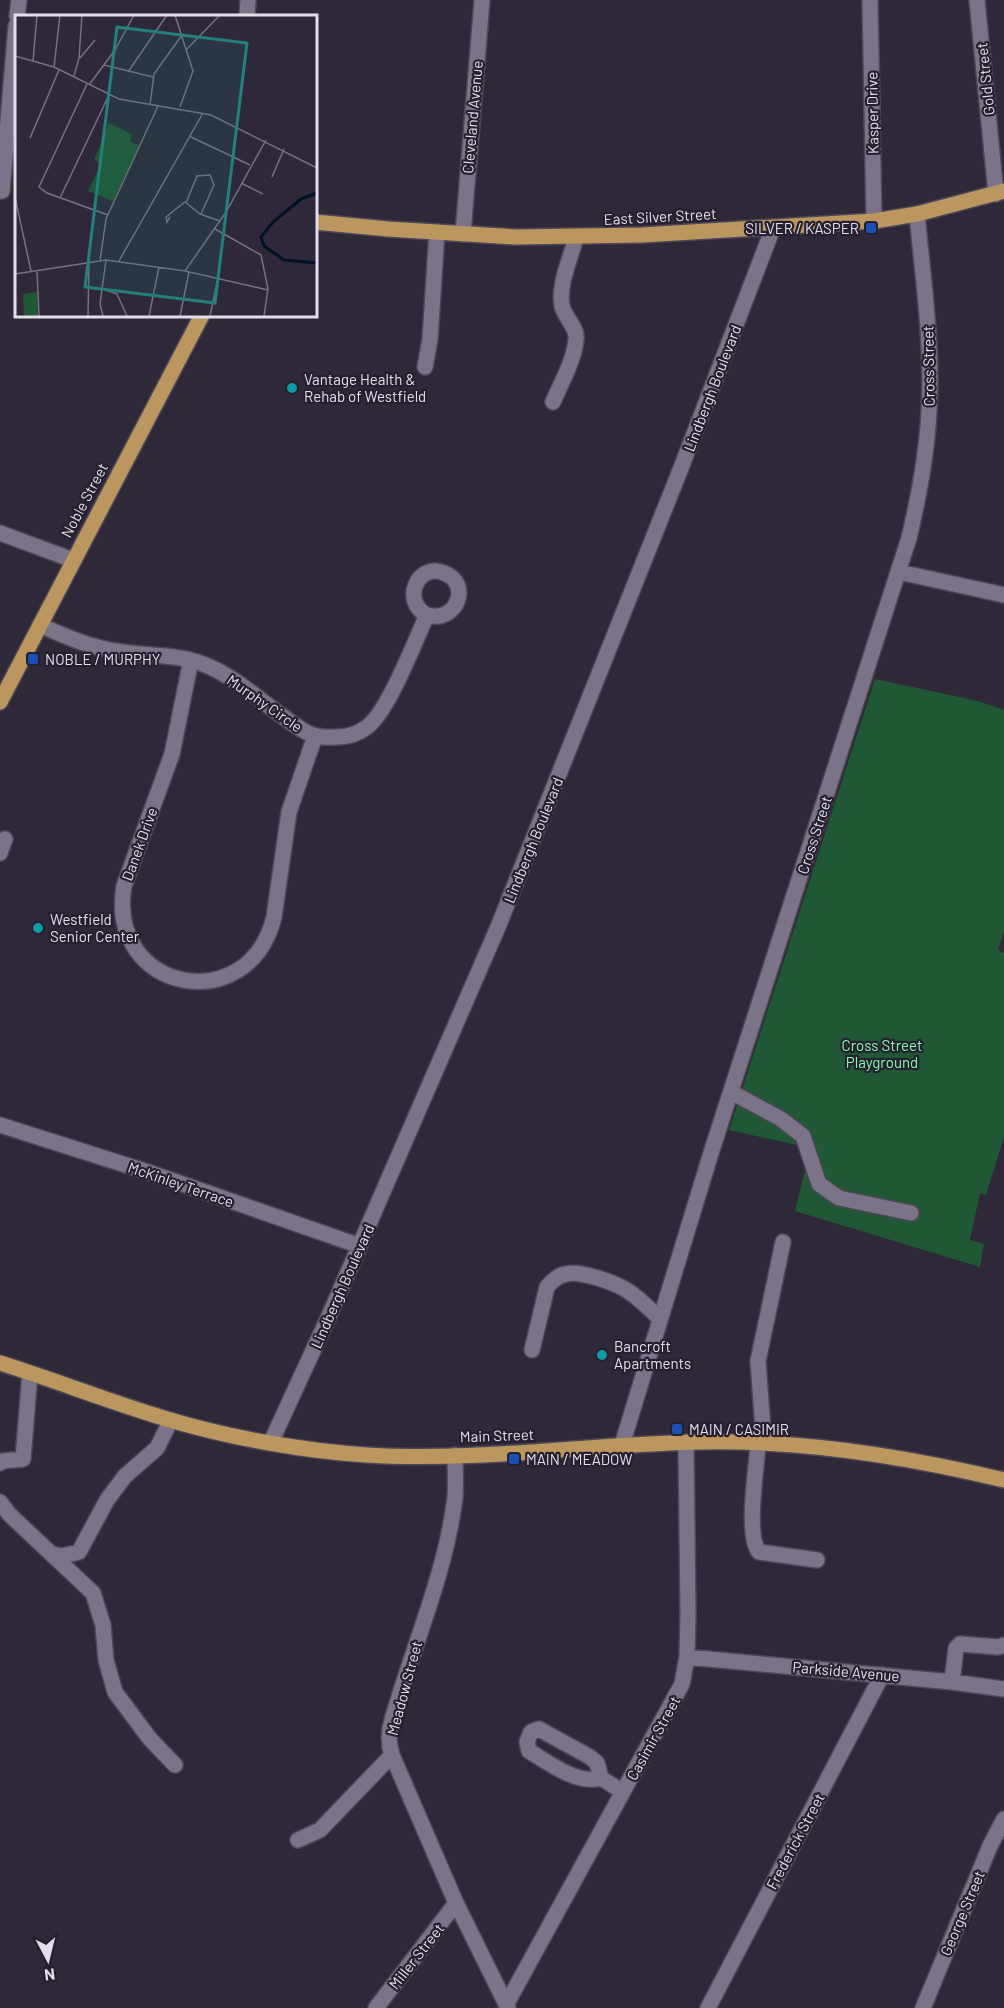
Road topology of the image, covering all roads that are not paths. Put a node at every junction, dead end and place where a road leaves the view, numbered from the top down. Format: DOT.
graph roads {
  1 [pos="19,0"];
  2 [pos="248,0"];
  3 [pos="482,0"];
  4 [pos="977,0"];
  5 [pos="868,2"];
  6 [pos="17,15"];
  7 [pos="246,15"];
  8 [pos="15,43"];
  9 [pos="6,192"];
  10 [pos="1000,192"];
  11 [pos="917,214"];
  12 [pos="874,221"];
  13 [pos="316,222"];
  14 [pos="773,228"];
  15 [pos="437,232"];
  16 [pos="463,234"];
  17 [pos="576,237"];
  18 [pos="201,316"];
  19 [pos="425,367"];
  20 [pos="553,402"];
  21 [pos="0,533"];
  22 [pos="73,560"];
  23 [pos="899,572"];
  24 [pos="1004,595"];
  25 [pos="427,615"];
  26 [pos="40,625"];
  27 [pos="191,660"];
  28 [pos="0,702"];
  29 [pos="315,736"];
  30 [pos="731,1092"];
  31 [pos="0,1125"];
  32 [pos="911,1213"];
  33 [pos="783,1242"];
  34 [pos="360,1245"];
  35 [pos="660,1319"];
  36 [pos="532,1350"];
  37 [pos="0,1363"];
  38 [pos="30,1373"];
  39 [pos="171,1420"];
  40 [pos="271,1442"];
  41 [pos="686,1442"];
  42 [pos="761,1443"];
  43 [pos="622,1445"];
  44 [pos="455,1455"];
  45 [pos="0,1463"];
  46 [pos="1004,1479"];
  47 [pos="0,1502"];
  48 [pos="52,1554"];
  49 [pos="818,1560"];
  50 [pos="1001,1646"];
  51 [pos="687,1657"];
  52 [pos="882,1675"];
  53 [pos="952,1682"];
  54 [pos="1004,1689"];
  55 [pos="392,1755"];
  56 [pos="175,1765"];
  57 [pos="601,1778"];
  58 [pos="623,1792"];
  59 [pos="1004,1819"];
  60 [pos="298,1840"];
  61 [pos="456,1903"];
  62 [pos="507,2006"];
  63 [pos="376,2008"];
  64 [pos="708,2008"];
  65 [pos="923,2008"];
  1 -- 6 [label="street"];
  2 -- 7 [label="street"];
  3 -- 16 [label="street, Cleveland Avenue"];
  4 -- 10 [label="street, Gold Street"];
  5 -- 12 [label="street, Kasper Drive"];
  8 -- 9 [label="street"];
  10 -- 11 [label="main road, East Silver Street"];
  11 -- 12 [label="main road, East Silver Street"];
  11 -- 23 [label="street, Cross Street"];
  12 -- 14 [label="main road, East Silver Street"];
  13 -- 15 [label="main road, East Silver Street"];
  14 -- 17 [label="main road, East Silver Street"];
  14 -- 34 [label="street, Lindbergh Boulevard"];
  15 -- 16 [label="main road, East Silver Street"];
  15 -- 19 [label="street"];
  16 -- 17 [label="main road, East Silver Street"];
  17 -- 20 [label="street"];
  18 -- 22 [label="main road, Noble Street"];
  21 -- 22 [label="street"];
  22 -- 26 [label="main road, Noble Street"];
  23 -- 24 [label="street"];
  23 -- 30 [label="street, Cross Street"];
  25 -- 29 [label="street, Murphy Circle"];
  26 -- 27 [label="street, Murphy Circle"];
  26 -- 28 [label="main road, Noble Street"];
  27 -- 29 [label="street, Murphy Circle"];
  27 -- 29 [label="street, Danek Drive"];
  30 -- 32 [label="street"];
  30 -- 35 [label="street, Cross Street"];
  31 -- 34 [label="street, McKinley Terrace"];
  33 -- 42 [label="street"];
  34 -- 40 [label="street, Lindbergh Boulevard"];
  35 -- 36 [label="street"];
  35 -- 43 [label="street, Cross Street"];
  37 -- 38 [label="main road, Main Street"];
  38 -- 39 [label="main road, Main Street"];
  38 -- 45 [label="street"];
  39 -- 40 [label="main road, Main Street"];
  39 -- 48 [label="street"];
  40 -- 44 [label="main road, Main Street"];
  41 -- 42 [label="main road, Main Street"];
  41 -- 43 [label="main road, Main Street"];
  41 -- 51 [label="street, Casimir Street"];
  42 -- 46 [label="main road, Main Street"];
  42 -- 49 [label="street"];
  43 -- 44 [label="main road, Main Street"];
  44 -- 55 [label="street, Meadow Street"];
  47 -- 48 [label="street"];
  48 -- 56 [label="street"];
  50 -- 53 [label="street"];
  51 -- 52 [label="street, Parkside Avenue"];
  51 -- 58 [label="street, Casimir Street"];
  52 -- 53 [label="street, Parkside Avenue"];
  52 -- 64 [label="street, Frederick Street"];
  53 -- 54 [label="street, Parkside Avenue"];
  55 -- 60 [label="street"];
  55 -- 61 [label="street, Meadow Street"];
  57 -- 57 [label="street"];
  57 -- 58 [label="street"];
  58 -- 62 [label="street, Casimir Street"];
  59 -- 65 [label="street, George Street"];
  61 -- 62 [label="street, Meadow Street"];
  61 -- 63 [label="street, Miller Street"];
}
